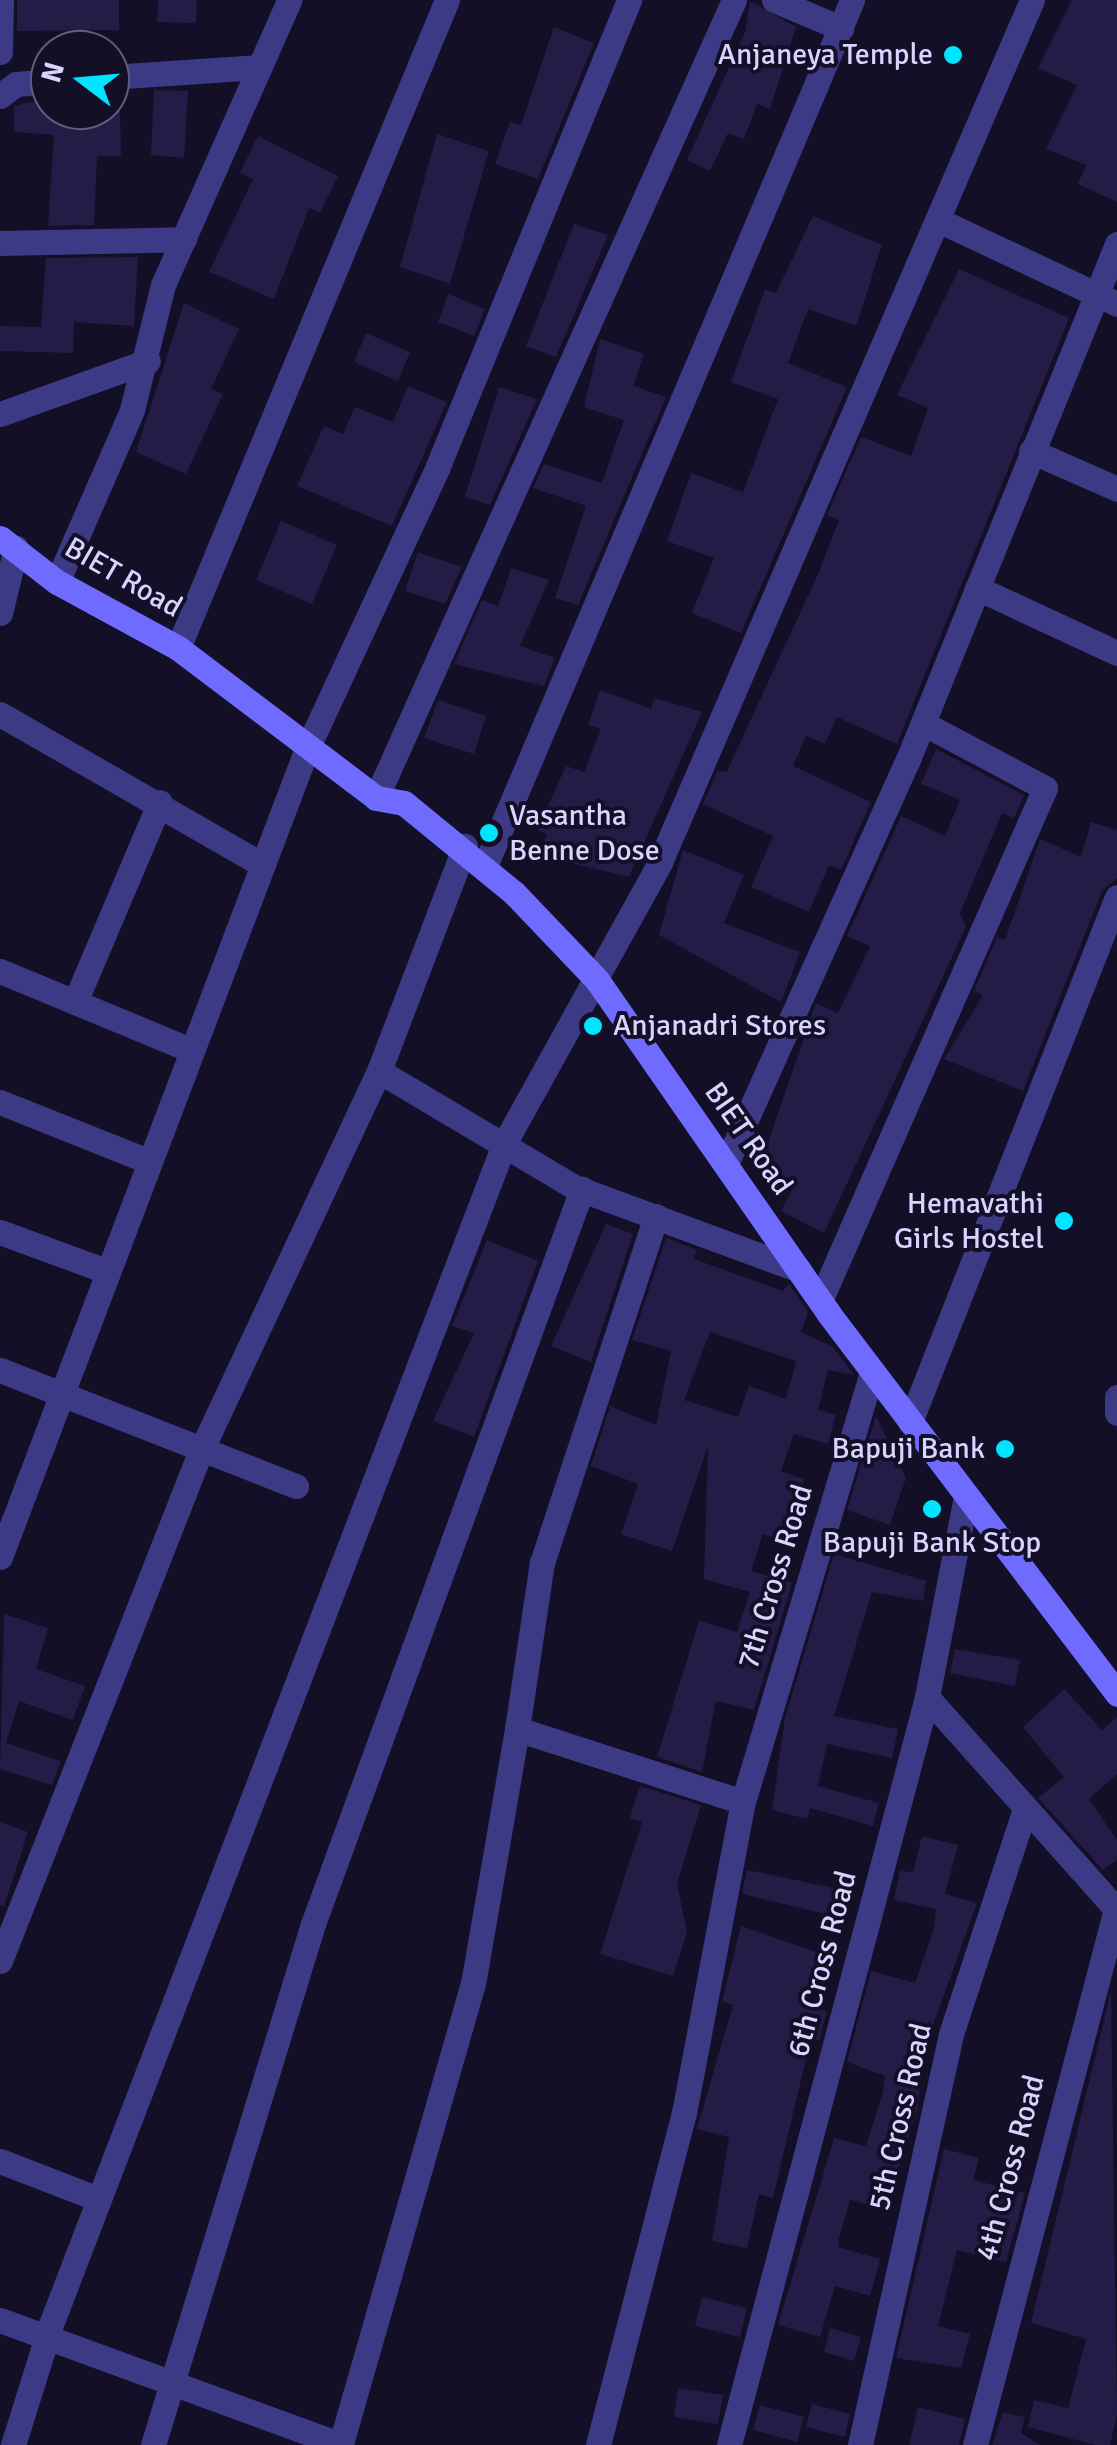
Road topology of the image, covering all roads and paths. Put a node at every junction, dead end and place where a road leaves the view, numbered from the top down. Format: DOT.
graph roads {
  1 [pos="1,0"];
  2 [pos="289,0"];
  3 [pos="447,0"];
  4 [pos="629,0"];
  5 [pos="734,0"];
  6 [pos="774,0"];
  7 [pos="852,0"];
  8 [pos="1032,0"];
  9 [pos="842,28"];
  10 [pos="1,40"];
  11 [pos="260,67"];
  12 [pos="130,77"];
  13 [pos="30,83"];
  14 [pos="0,96"];
  15 [pos="940,222"];
  16 [pos="184,238"];
  17 [pos="0,243"];
  18 [pos="1117,244"];
  19 [pos="1106,298"];
  20 [pos="148,361"];
  21 [pos="0,414"];
  22 [pos="1031,451"];
  23 [pos="1117,489"];
  24 [pos="8,543"];
  25 [pos="57,582"];
  26 [pos="977,588"];
  27 [pos="0,612"];
  28 [pos="178,648"];
  29 [pos="1117,653"];
  30 [pos="0,714"];
  31 [pos="923,723"];
  32 [pos="306,751"];
  33 [pos="376,798"];
  34 [pos="160,802"];
  35 [pos="465,846"];
  36 [pos="262,865"];
  37 [pos="485,866"];
  38 [pos="1117,897"];
  39 [pos="0,971"];
  40 [pos="597,980"];
  41 [pos="75,1002"];
  42 [pos="191,1050"];
  43 [pos="379,1071"];
  44 [pos="0,1102"];
  45 [pos="504,1144"];
  46 [pos="148,1161"];
  47 [pos="726,1164"];
  48 [pos="582,1189"];
  49 [pos="656,1216"];
  50 [pos="0,1232"];
  51 [pos="799,1270"];
  52 [pos="106,1271"];
  53 [pos="820,1301"];
  54 [pos="0,1370"];
  55 [pos="872,1371"];
  56 [pos="58,1394"];
  57 [pos="1117,1396"];
  58 [pos="1117,1413"];
  59 [pos="910,1422"];
  60 [pos="198,1455"];
  61 [pos="296,1486"];
  62 [pos="966,1497"];
  63 [pos="3,1540"];
  64 [pos="1117,1694"];
  65 [pos="928,1696"];
  66 [pos="517,1729"];
  67 [pos="743,1802"];
  68 [pos="1025,1808"];
  69 [pos="1116,1910"];
  70 [pos="0,1961"];
  71 [pos="0,2161"];
  72 [pos="98,2199"];
  73 [pos="0,2320"];
  74 [pos="46,2339"];
  75 [pos="172,2382"];
  76 [pos="342,2442"];
  77 [pos="13,2445"];
  78 [pos="153,2445"];
  79 [pos="598,2445"];
  80 [pos="729,2445"];
  81 [pos="860,2445"];
  82 [pos="975,2445"];
  1 -- 10 [label="street"];
  2 -- 11 [label="street"];
  3 -- 28 [label="street"];
  4 -- 32 [label="street"];
  5 -- 33 [label="street"];
  6 -- 9 [label="street"];
  7 -- 9 [label="street"];
  8 -- 15 [label="street"];
  9 -- 37 [label="street"];
  11 -- 12 [label="street"];
  11 -- 16 [label="street"];
  13 -- 14 [label="street"];
  15 -- 19 [label="street"];
  15 -- 40 [label="street"];
  16 -- 17 [label="street"];
  16 -- 20 [label="street"];
  18 -- 19 [label="street"];
  19 -- 22 [label="street"];
  20 -- 21 [label="street"];
  20 -- 25 [label="street"];
  22 -- 23 [label="street"];
  22 -- 26 [label="street"];
  24 -- 25 [label="street, BIET Road"];
  24 -- 27 [label="street"];
  25 -- 28 [label="street, BIET Road"];
  26 -- 29 [label="street"];
  26 -- 31 [label="street"];
  28 -- 32 [label="street, BIET Road"];
  30 -- 34 [label="street"];
  31 -- 47 [label="street"];
  31 -- 53 [label="street"];
  32 -- 33 [label="street, BIET Road"];
  32 -- 36 [label="street"];
  33 -- 35 [label="street, BIET Road"];
  34 -- 36 [label="street"];
  34 -- 41 [label="street"];
  35 -- 37 [label="street, BIET Road"];
  35 -- 43 [label="street"];
  36 -- 42 [label="street"];
  37 -- 40 [label="street, BIET Road"];
  38 -- 59 [label="street"];
  39 -- 41 [label="street"];
  40 -- 45 [label="street"];
  40 -- 47 [label="street, BIET Road"];
  41 -- 42 [label="street"];
  42 -- 46 [label="street"];
  43 -- 45 [label="street"];
  43 -- 60 [label="street"];
  44 -- 46 [label="street"];
  45 -- 48 [label="street"];
  45 -- 72 [label="street"];
  46 -- 52 [label="street"];
  47 -- 51 [label="street, BIET Road"];
  48 -- 49 [label="street"];
  48 -- 75 [label="street"];
  49 -- 51 [label="street"];
  49 -- 66 [label="street"];
  50 -- 52 [label="street"];
  51 -- 53 [label="street, BIET Road"];
  52 -- 56 [label="street"];
  53 -- 55 [label="street, BIET Road"];
  54 -- 56 [label="street"];
  55 -- 59 [label="street, BIET Road"];
  55 -- 67 [label="street, 7th Cross Road"];
  56 -- 60 [label="street"];
  56 -- 63 [label="street"];
  57 -- 58 [label="street"];
  59 -- 62 [label="street, BIET Road"];
  60 -- 61 [label="street"];
  60 -- 70 [label="street"];
  62 -- 64 [label="street, BIET Road"];
  62 -- 65 [label="street, 6th Cross Road"];
  65 -- 68 [label="street"];
  65 -- 80 [label="street, 6th Cross Road"];
  66 -- 67 [label="street"];
  66 -- 76 [label="street"];
  67 -- 79 [label="street, 7th Cross Road"];
  68 -- 69 [label="street"];
  68 -- 81 [label="street, 5th Cross Road"];
  69 -- 82 [label="street, 4th Cross Road"];
  71 -- 72 [label="street"];
  72 -- 74 [label="street"];
  73 -- 74 [label="street"];
  74 -- 75 [label="street"];
  74 -- 77 [label="street"];
  75 -- 76 [label="street"];
  75 -- 78 [label="street"];
}
